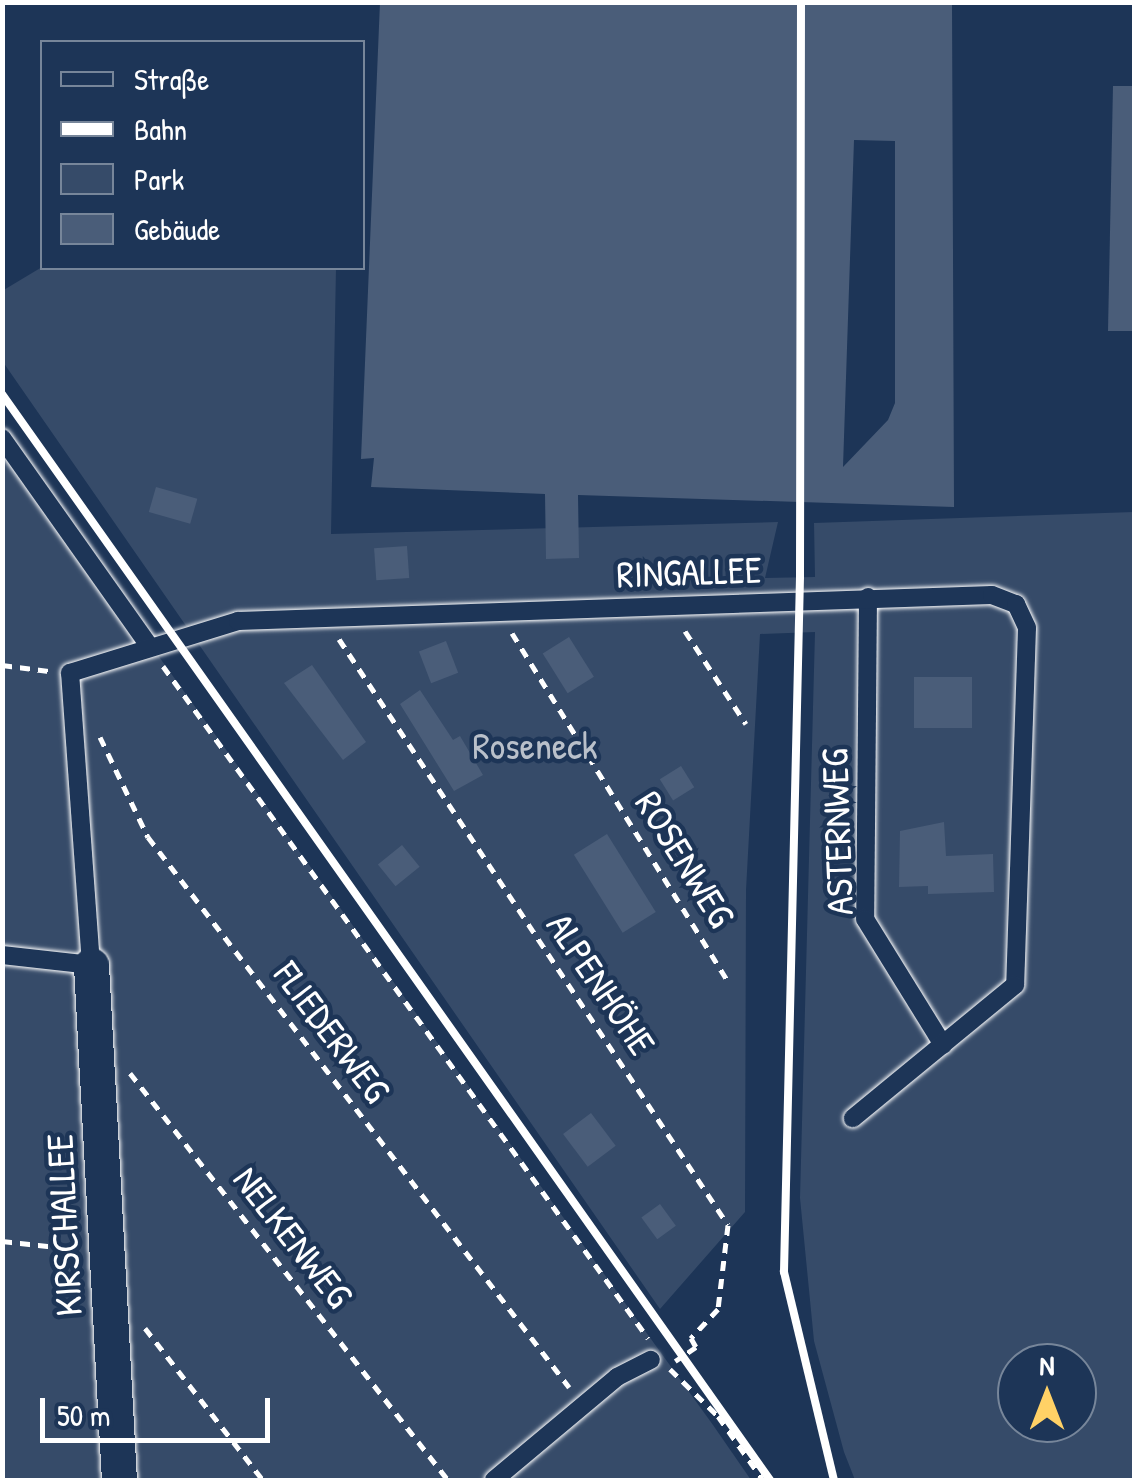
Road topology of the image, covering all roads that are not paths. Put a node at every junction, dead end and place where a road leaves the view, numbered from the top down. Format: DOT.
graph roads {
  1 [pos="2,438"];
  2 [pos="868,597"];
  3 [pos="150,647"];
  4 [pos="2,955"];
  5 [pos="91,964"];
  6 [pos="942,1044"];
  7 [pos="853,1118"];
  8 [pos="660,1362"];
  9 [pos="119,1480"];
  10 [pos="494,1480"];
  1 -- 3 [label="lane"];
  2 -- 3 [label="lane, RINGALLEE"];
  2 -- 6 [label="lane, ASTERNWEG"];
  2 -- 6 [label="lane, RINGALLEE"];
  3 -- 5 [label="lane, RINGALLEE"];
  4 -- 5 [label="lane"];
  5 -- 9 [label="street, KIRSCHALLEE"];
  6 -- 7 [label="lane, RINGALLEE"];
  8 -- 10 [label="lane"];
}
